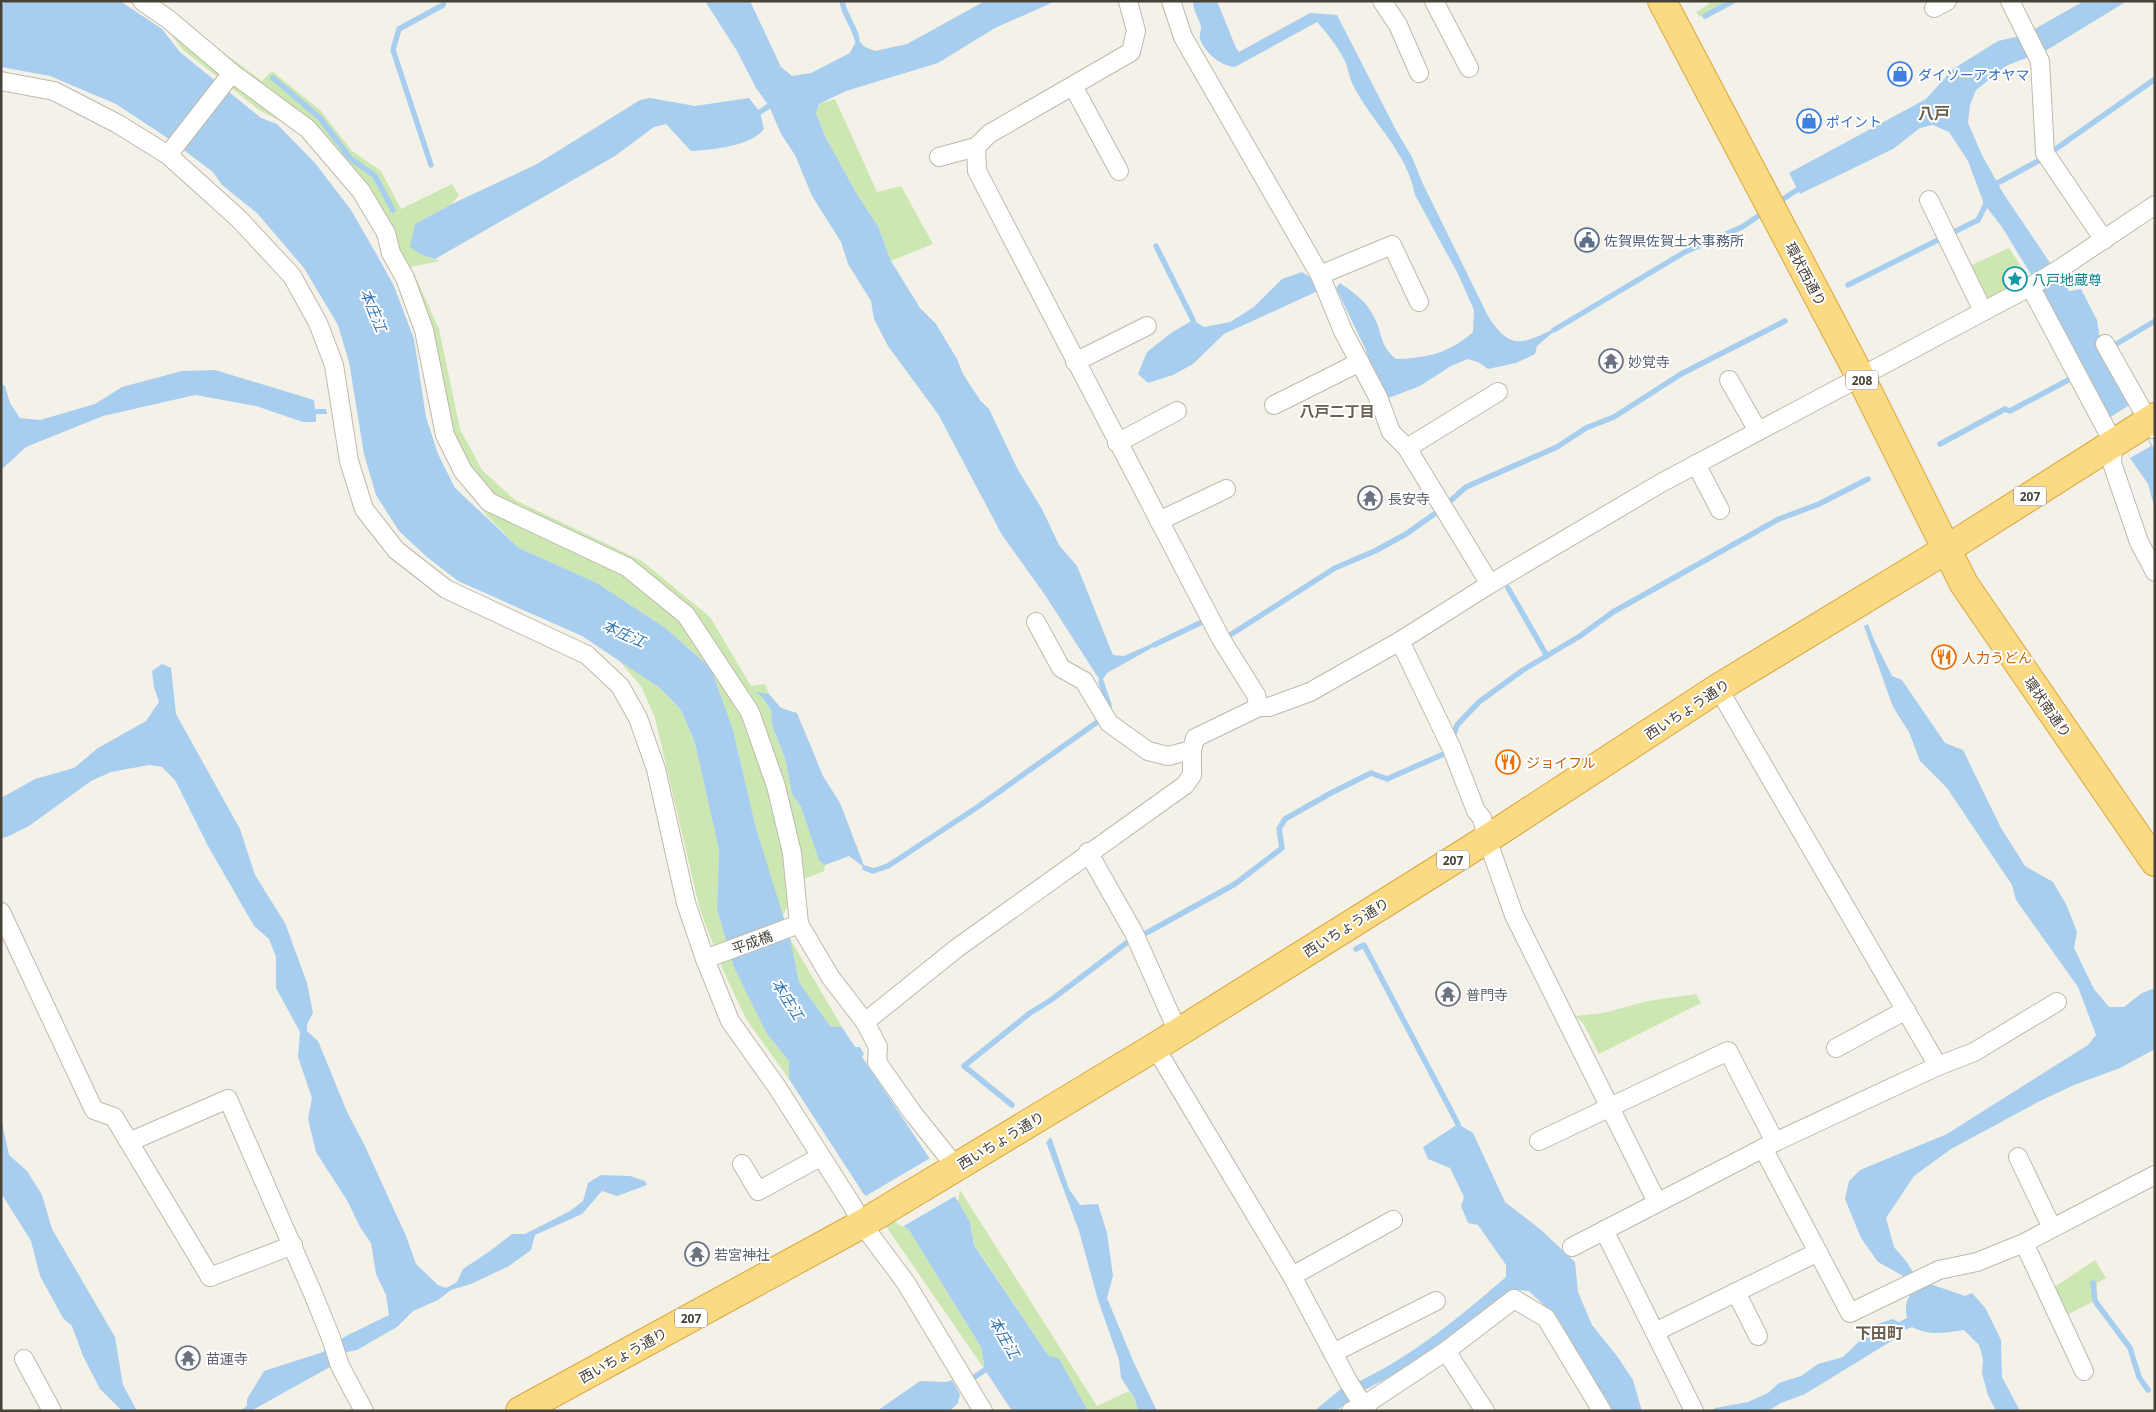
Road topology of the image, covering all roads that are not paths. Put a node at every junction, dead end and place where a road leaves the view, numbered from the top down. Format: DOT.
graph roads {
  1 [pos="142,1"];
  2 [pos="1128,1"];
  3 [pos="1171,1"];
  4 [pos="1382,1"];
  5 [pos="1434,1"];
  6 [pos="1662,1"];
  7 [pos="2010,1"];
  8 [pos="1469,68"];
  9 [pos="232,73"];
  10 [pos="1419,73"];
  11 [pos="1,81"];
  12 [pos="1073,86"];
  13 [pos="976,147"];
  14 [pos="168,155"];
  15 [pos="939,157"];
  16 [pos="1119,171"];
  17 [pos="1929,200"];
  18 [pos="2155,205"];
  19 [pos="2104,240"];
  20 [pos="1320,275"];
  21 [pos="2031,285"];
  22 [pos="1419,302"];
  23 [pos="1983,311"];
  24 [pos="1147,326"];
  25 [pos="2105,344"];
  26 [pos="1075,362"];
  27 [pos="1360,362"];
  28 [pos="1860,376"];
  29 [pos="1729,380"];
  30 [pos="1498,392"];
  31 [pos="1274,405"];
  32 [pos="1177,411"];
  33 [pos="2153,423"];
  34 [pos="1758,430"];
  35 [pos="2113,442"];
  36 [pos="1117,443"];
  37 [pos="1407,448"];
  38 [pos="1696,464"];
  39 [pos="1226,489"];
  40 [pos="1720,510"];
  41 [pos="1159,521"];
  42 [pos="1947,549"];
  43 [pos="2155,572"];
  44 [pos="1490,584"];
  45 [pos="1036,622"];
  46 [pos="1400,641"];
  47 [pos="1718,688"];
  48 [pos="1259,707"];
  49 [pos="1192,750"];
  50 [pos="1487,839"];
  51 [pos="1088,852"];
  52 [pos="2155,862"];
  53 [pos="1,912"];
  54 [pos="799,924"];
  55 [pos="705,959"];
  56 [pos="2057,1002"];
  57 [pos="1906,1010"];
  58 [pos="865,1022"];
  59 [pos="1178,1032"];
  60 [pos="1155,1047"];
  61 [pos="1836,1048"];
  62 [pos="1938,1066"];
  63 [pos="1609,1108"];
  64 [pos="1539,1141"];
  65 [pos="129,1142"];
  66 [pos="1769,1145"];
  67 [pos="820,1156"];
  68 [pos="2018,1157"];
  69 [pos="742,1164"];
  70 [pos="956,1167"];
  71 [pos="2155,1175"];
  72 [pos="1657,1202"];
  73 [pos="1394,1220"];
  74 [pos="862,1224"];
  75 [pos="2052,1228"];
  76 [pos="1604,1230"];
  77 [pos="2024,1243"];
  78 [pos="293,1245"];
  79 [pos="1572,1247"];
  80 [pos="1818,1252"];
  81 [pos="1292,1276"];
  82 [pos="1736,1292"];
  83 [pos="1436,1301"];
  84 [pos="1654,1332"];
  85 [pos="1758,1336"];
  86 [pos="1446,1351"];
  87 [pos="1333,1354"];
  88 [pos="24,1359"];
  89 [pos="2084,1371"];
  90 [pos="979,1407"];
  91 [pos="1360,1407"];
  92 [pos="528,1409"];
  93 [pos="52,1411"];
  94 [pos="364,1411"];
  95 [pos="1485,1411"];
  96 [pos="1602,1411"];
  97 [pos="1694,1411"];
  1 -- 9 [label="street"];
  2 -- 12 [label="street"];
  3 -- 20 [label="street"];
  4 -- 10 [label="street"];
  5 -- 8 [label="street"];
  6 -- 28 [label="highway, 環状西通り / 208"];
  7 -- 19 [label="street"];
  9 -- 14 [label="street"];
  9 -- 54 [label="street"];
  11 -- 14 [label="street"];
  12 -- 13 [label="street"];
  12 -- 16 [label="street"];
  13 -- 15 [label="street"];
  13 -- 26 [label="street"];
  14 -- 55 [label="street"];
  17 -- 23 [label="street"];
  18 -- 19 [label="street"];
  19 -- 21 [label="street"];
  20 -- 22 [label="street"];
  20 -- 27 [label="street"];
  21 -- 23 [label="street"];
  21 -- 35 [label="street"];
  23 -- 28 [label="street"];
  24 -- 26 [label="street"];
  25 -- 33 [label="street"];
  26 -- 36 [label="street"];
  27 -- 31 [label="street"];
  27 -- 37 [label="street"];
  28 -- 34 [label="street"];
  28 -- 42 [label="highway, 環状西通り / 208"];
  29 -- 34 [label="street"];
  30 -- 37 [label="street"];
  32 -- 36 [label="street"];
  33 -- 35 [label="highway, 西いちょう通り / 207"];
  34 -- 38 [label="street"];
  35 -- 42 [label="highway, 西いちょう通り / 207"];
  35 -- 43 [label="street"];
  36 -- 41 [label="street"];
  37 -- 44 [label="street"];
  38 -- 40 [label="street"];
  38 -- 44 [label="street"];
  39 -- 41 [label="street"];
  41 -- 48 [label="street"];
  42 -- 47 [label="highway, 西いちょう通り / 207"];
  42 -- 52 [label="highway, 環状南通り / 208"];
  44 -- 46 [label="street"];
  45 -- 49 [label="street"];
  46 -- 48 [label="street"];
  46 -- 50 [label="street"];
  47 -- 50 [label="highway, 西いちょう通り / 207"];
  47 -- 57 [label="street"];
  48 -- 49 [label="street"];
  49 -- 51 [label="street"];
  50 -- 59 [label="highway, 西いちょう通り / 207"];
  50 -- 63 [label="street"];
  51 -- 58 [label="street"];
  51 -- 59 [label="street"];
  53 -- 65 [label="street"];
  54 -- 55 [label="street, 平成橋"];
  54 -- 58 [label="street"];
  55 -- 67 [label="street"];
  56 -- 62 [label="street"];
  57 -- 61 [label="street"];
  57 -- 62 [label="street"];
  58 -- 70 [label="street"];
  59 -- 60 [label="highway, 西いちょう通り / 207"];
  60 -- 70 [label="highway, 西いちょう通り / 207"];
  60 -- 81 [label="street"];
  62 -- 66 [label="street"];
  63 -- 64 [label="street"];
  63 -- 66 [label="street"];
  63 -- 72 [label="street"];
  65 -- 78 [label="street"];
  65 -- 78 [label="street"];
  66 -- 72 [label="street"];
  66 -- 80 [label="street"];
  67 -- 69 [label="street"];
  67 -- 74 [label="street"];
  68 -- 75 [label="street"];
  70 -- 74 [label="highway, 西いちょう通り / 207"];
  71 -- 75 [label="street"];
  72 -- 76 [label="street"];
  73 -- 81 [label="street"];
  74 -- 90 [label="street"];
  74 -- 92 [label="highway, 西いちょう通り / 207"];
  75 -- 77 [label="street"];
  76 -- 79 [label="street"];
  76 -- 84 [label="street"];
  77 -- 80 [label="street"];
  77 -- 89 [label="street"];
  78 -- 94 [label="street"];
  80 -- 82 [label="street"];
  81 -- 87 [label="street"];
  82 -- 84 [label="street"];
  82 -- 85 [label="street"];
  83 -- 87 [label="street"];
  84 -- 97 [label="street"];
  86 -- 91 [label="street"];
  86 -- 95 [label="street"];
  86 -- 96 [label="street"];
  87 -- 91 [label="street"];
  88 -- 93 [label="street"];
}
